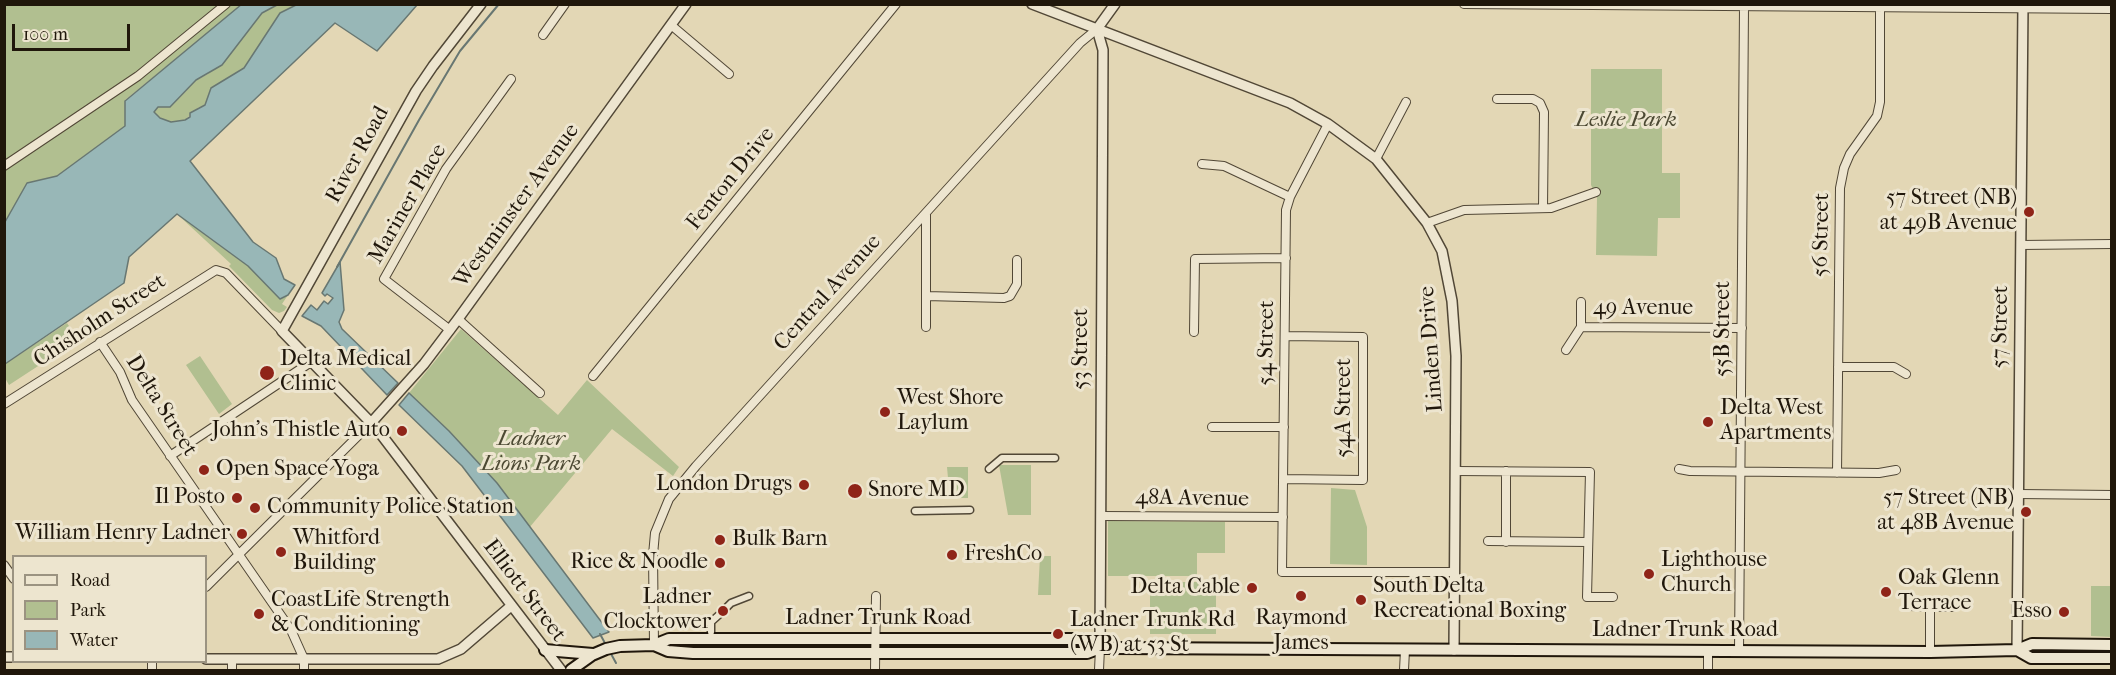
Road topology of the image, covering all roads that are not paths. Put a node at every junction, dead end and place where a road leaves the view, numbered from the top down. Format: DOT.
graph roads {
  1 [pos="225,4"];
  2 [pos="481,4"];
  3 [pos="565,4"];
  4 [pos="686,4"];
  5 [pos="896,4"];
  6 [pos="1032,4"];
  7 [pos="1115,4"];
  8 [pos="1464,4"];
  9 [pos="2023,7"];
  10 [pos="1744,8"];
  11 [pos="1880,8"];
  12 [pos="2112,9"];
  13 [pos="671,25"];
  14 [pos="1097,29"];
  15 [pos="543,35"];
  16 [pos="729,74"];
  17 [pos="511,79"];
  18 [pos="1497,99"];
  19 [pos="1406,102"];
  20 [pos="1328,124"];
  21 [pos="1376,159"];
  22 [pos="1202,164"];
  23 [pos="4,166"];
  24 [pos="1596,192"];
  25 [pos="1290,197"];
  26 [pos="1543,208"];
  27 [pos="926,215"];
  28 [pos="1426,223"];
  29 [pos="2112,244"];
  30 [pos="2021,245"];
  31 [pos="1286,258"];
  32 [pos="1017,260"];
  33 [pos="216,270"];
  34 [pos="926,296"];
  35 [pos="1581,302"];
  36 [pos="458,319"];
  37 [pos="926,327"];
  38 [pos="1581,327"];
  39 [pos="1742,328"];
  40 [pos="450,330"];
  41 [pos="282,332"];
  42 [pos="1194,332"];
  43 [pos="1285,336"];
  44 [pos="100,342"];
  45 [pos="1566,350"];
  46 [pos="311,362"];
  47 [pos="1838,367"];
  48 [pos="1906,374"];
  49 [pos="593,376"];
  50 [pos="540,393"];
  51 [pos="4,404"];
  52 [pos="371,423"];
  53 [pos="1212,427"];
  54 [pos="1284,427"];
  55 [pos="170,456"];
  56 [pos="1055,458"];
  57 [pos="989,469"];
  58 [pos="1679,469"];
  59 [pos="1896,470"];
  60 [pos="1456,471"];
  61 [pos="1506,471"];
  62 [pos="1740,472"];
  63 [pos="1836,472"];
  64 [pos="1283,479"];
  65 [pos="2019,494"];
  66 [pos="2112,495"];
  67 [pos="970,510"];
  68 [pos="915,511"];
  69 [pos="1101,516"];
  70 [pos="1282,518"];
  71 [pos="1488,541"];
  72 [pos="1506,542"];
  73 [pos="1588,542"];
  74 [pos="240,554"];
  75 [pos="1454,572"];
  76 [pos="207,586"];
  77 [pos="749,596"];
  78 [pos="876,596"];
  79 [pos="1613,597"];
  80 [pos="511,606"];
  81 [pos="1909,606"];
  82 [pos="1930,607"];
  83 [pos="1952,607"];
  84 [pos="711,632"];
  85 [pos="876,639"];
  86 [pos="654,645"];
  87 [pos="2112,645"];
  88 [pos="1100,648"];
  89 [pos="545,650"];
  90 [pos="1405,650"];
  91 [pos="1454,650"];
  92 [pos="2017,650"];
  93 [pos="1708,651"];
  94 [pos="1739,651"];
  95 [pos="876,652"];
  96 [pos="1930,652"];
  97 [pos="593,654"];
  98 [pos="2112,658"];
  99 [pos="207,659"];
  100 [pos="232,659"];
  101 [pos="304,659"];
  102 [pos="232,670"];
  103 [pos="304,670"];
  104 [pos="561,670"];
  105 [pos="571,670"];
  106 [pos="875,670"];
  107 [pos="1099,670"];
  108 [pos="1404,670"];
  109 [pos="1708,670"];
  1 -- 23 [label="street"];
  2 -- 41 [label="street, River Road"];
  3 -- 15 [label="street"];
  4 -- 13 [label="street, Westminster Avenue"];
  5 -- 49 [label="street, Fenton Drive"];
  6 -- 14 [label="street, Linden Drive"];
  7 -- 14 [label="street, Central Avenue"];
  8 -- 10 [label="street"];
  9 -- 11 [label="street"];
  9 -- 12 [label="street"];
  9 -- 30 [label="street, 57 Street"];
  10 -- 11 [label="street"];
  10 -- 39 [label="street, 55B Street"];
  11 -- 47 [label="street, 56 Street"];
  13 -- 16 [label="street"];
  13 -- 36 [label="street, Westminster Avenue"];
  14 -- 20 [label="street, Linden Drive"];
  14 -- 27 [label="street, Central Avenue"];
  14 -- 69 [label="street, 53 Street"];
  17 -- 40 [label="street, Mariner Place"];
  18 -- 26 [label="street"];
  19 -- 21 [label="street"];
  20 -- 21 [label="street, Linden Drive"];
  20 -- 25 [label="street, 54 Street"];
  21 -- 28 [label="street, Linden Drive"];
  22 -- 25 [label="street"];
  24 -- 26 [label="street"];
  25 -- 31 [label="street, 54 Street"];
  26 -- 28 [label="street"];
  27 -- 34 [label="street"];
  27 -- 86 [label="street, Central Avenue"];
  28 -- 60 [label="street, Linden Drive"];
  29 -- 30 [label="street"];
  30 -- 65 [label="street, 57 Street"];
  31 -- 42 [label="street"];
  31 -- 43 [label="street, 54 Street"];
  32 -- 34 [label="street"];
  33 -- 41 [label="street, Elliott Street"];
  33 -- 44 [label="street, Chisholm Street"];
  34 -- 37 [label="street"];
  35 -- 38 [label="street, 49 Avenue"];
  36 -- 40 [label="street, Westminster Avenue"];
  36 -- 50 [label="street"];
  38 -- 39 [label="street, 49 Avenue"];
  38 -- 45 [label="street, 49 Avenue"];
  39 -- 62 [label="street, 55B Street"];
  40 -- 52 [label="street, Westminster Avenue"];
  41 -- 46 [label="street, Elliott Street"];
  43 -- 54 [label="street, 54 Street"];
  43 -- 64 [label="street, 54A Street"];
  44 -- 51 [label="street, Chisholm Street"];
  44 -- 55 [label="street, Delta Street"];
  46 -- 52 [label="street, Elliott Street"];
  46 -- 55 [label="street"];
  47 -- 48 [label="street"];
  47 -- 63 [label="street, 56 Street"];
  52 -- 74 [label="street"];
  52 -- 80 [label="street, Elliott Street"];
  53 -- 54 [label="street"];
  54 -- 64 [label="street, 54 Street"];
  55 -- 74 [label="street, Delta Street"];
  56 -- 57 [label="street"];
  58 -- 62 [label="street"];
  59 -- 63 [label="street"];
  60 -- 61 [label="street"];
  60 -- 75 [label="street, Linden Drive"];
  61 -- 72 [label="street"];
  61 -- 73 [label="street"];
  62 -- 63 [label="street"];
  62 -- 94 [label="street, 55B Street"];
  64 -- 70 [label="street, 54 Street"];
  65 -- 66 [label="street"];
  65 -- 92 [label="street, 57 Street"];
  67 -- 68 [label="street"];
  69 -- 70 [label="street, 48A Avenue"];
  69 -- 88 [label="street, 53 Street"];
  70 -- 75 [label="street, 54 Street"];
  71 -- 72 [label="street"];
  72 -- 73 [label="street"];
  73 -- 79 [label="street"];
  74 -- 76 [label="street"];
  74 -- 101 [label="street, Delta Street"];
  75 -- 91 [label="street, Linden Drive"];
  77 -- 84 [label="street"];
  78 -- 85 [label="street"];
  80 -- 89 [label="street, Elliott Street"];
  80 -- 101 [label="street"];
  81 -- 82 [label="street"];
  82 -- 83 [label="street"];
  82 -- 96 [label="street"];
  85 -- 86 [label="main road, Ladner Trunk Road"];
  85 -- 88 [label="main road, Ladner Trunk Road"];
  85 -- 95 [label="street"];
  86 -- 95 [label="main road, Ladner Trunk Road"];
  86 -- 97 [label="main road, Ladner Trunk Road"];
  87 -- 92 [label="main road, Ladner Trunk Road"];
  88 -- 90 [label="main road, Ladner Trunk Road"];
  88 -- 95 [label="main road, Ladner Trunk Road"];
  88 -- 107 [label="street, 53 Street"];
  89 -- 97 [label="main road"];
  89 -- 104 [label="street, Elliott Street"];
  90 -- 91 [label="main road, Ladner Trunk Road"];
  90 -- 108 [label="street"];
  91 -- 93 [label="main road, Ladner Trunk Road"];
  92 -- 96 [label="main road, Ladner Trunk Road"];
  92 -- 98 [label="main road, Ladner Trunk Road"];
  93 -- 94 [label="main road, Ladner Trunk Road"];
  93 -- 109 [label="street"];
  94 -- 96 [label="main road, Ladner Trunk Road"];
  95 -- 106 [label="street"];
  97 -- 105 [label="main road, Ladner Trunk Road"];
  99 -- 100 [label="street"];
  100 -- 101 [label="street"];
  100 -- 102 [label="street"];
  101 -- 103 [label="street, Delta Street"];
}
